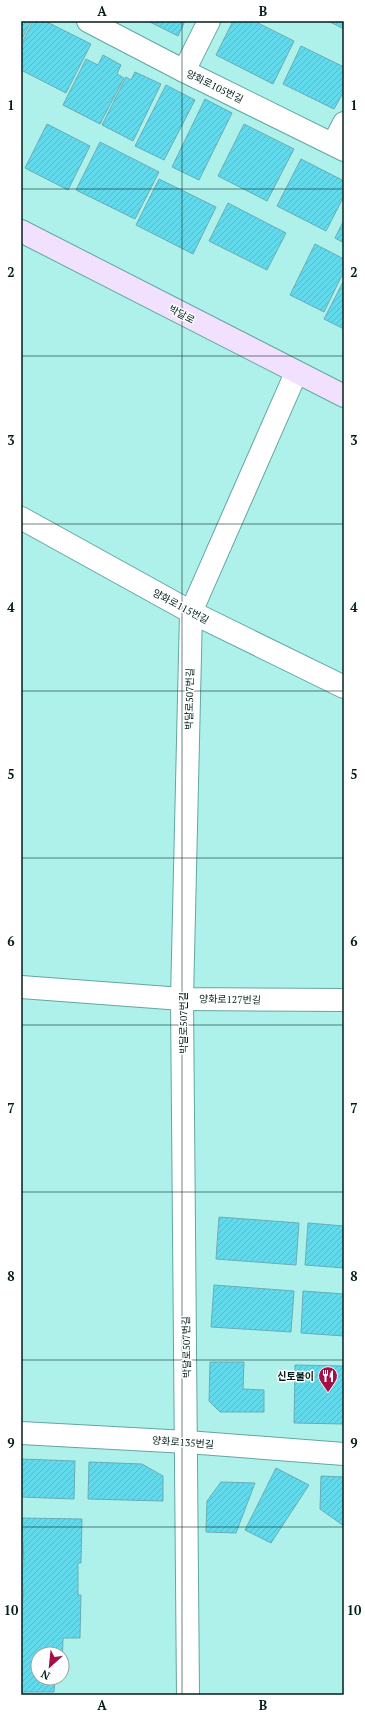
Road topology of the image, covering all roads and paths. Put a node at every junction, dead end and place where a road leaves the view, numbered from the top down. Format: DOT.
graph roads {
  1 [pos="88,21"];
  2 [pos="209,21"];
  3 [pos="184,71"];
  4 [pos="344,124"];
  5 [pos="339,147"];
  6 [pos="21,231"];
  7 [pos="296,373"];
  8 [pos="344,396"];
  9 [pos="21,518"];
  10 [pos="191,612"];
  11 [pos="344,687"];
  12 [pos="21,987"];
  13 [pos="182,999"];
  14 [pos="344,1000"];
  15 [pos="21,1433"];
  16 [pos="186,1442"];
  17 [pos="344,1454"];
  18 [pos="188,1695"];
  1 -- 3 [label="street, 양화로105번길"];
  2 -- 3 [label="street"];
  3 -- 5 [label="street, 양화로105번길"];
  4 -- 5 [label="street"];
  6 -- 7 [label="street, 박달로"];
  7 -- 8 [label="street, 박달로"];
  7 -- 10 [label="street, 박달로507번길"];
  9 -- 10 [label="street, 양화로115번길"];
  10 -- 11 [label="street, 양화로115번길"];
  10 -- 13 [label="street, 박달로507번길"];
  12 -- 13 [label="street, 양화로127번길"];
  13 -- 14 [label="street, 양화로127번길"];
  13 -- 16 [label="street, 박달로507번길"];
  15 -- 16 [label="street, 양화로135번길"];
  16 -- 17 [label="street, 양화로135번길"];
  16 -- 18 [label="street, 박달로507번길"];
}
